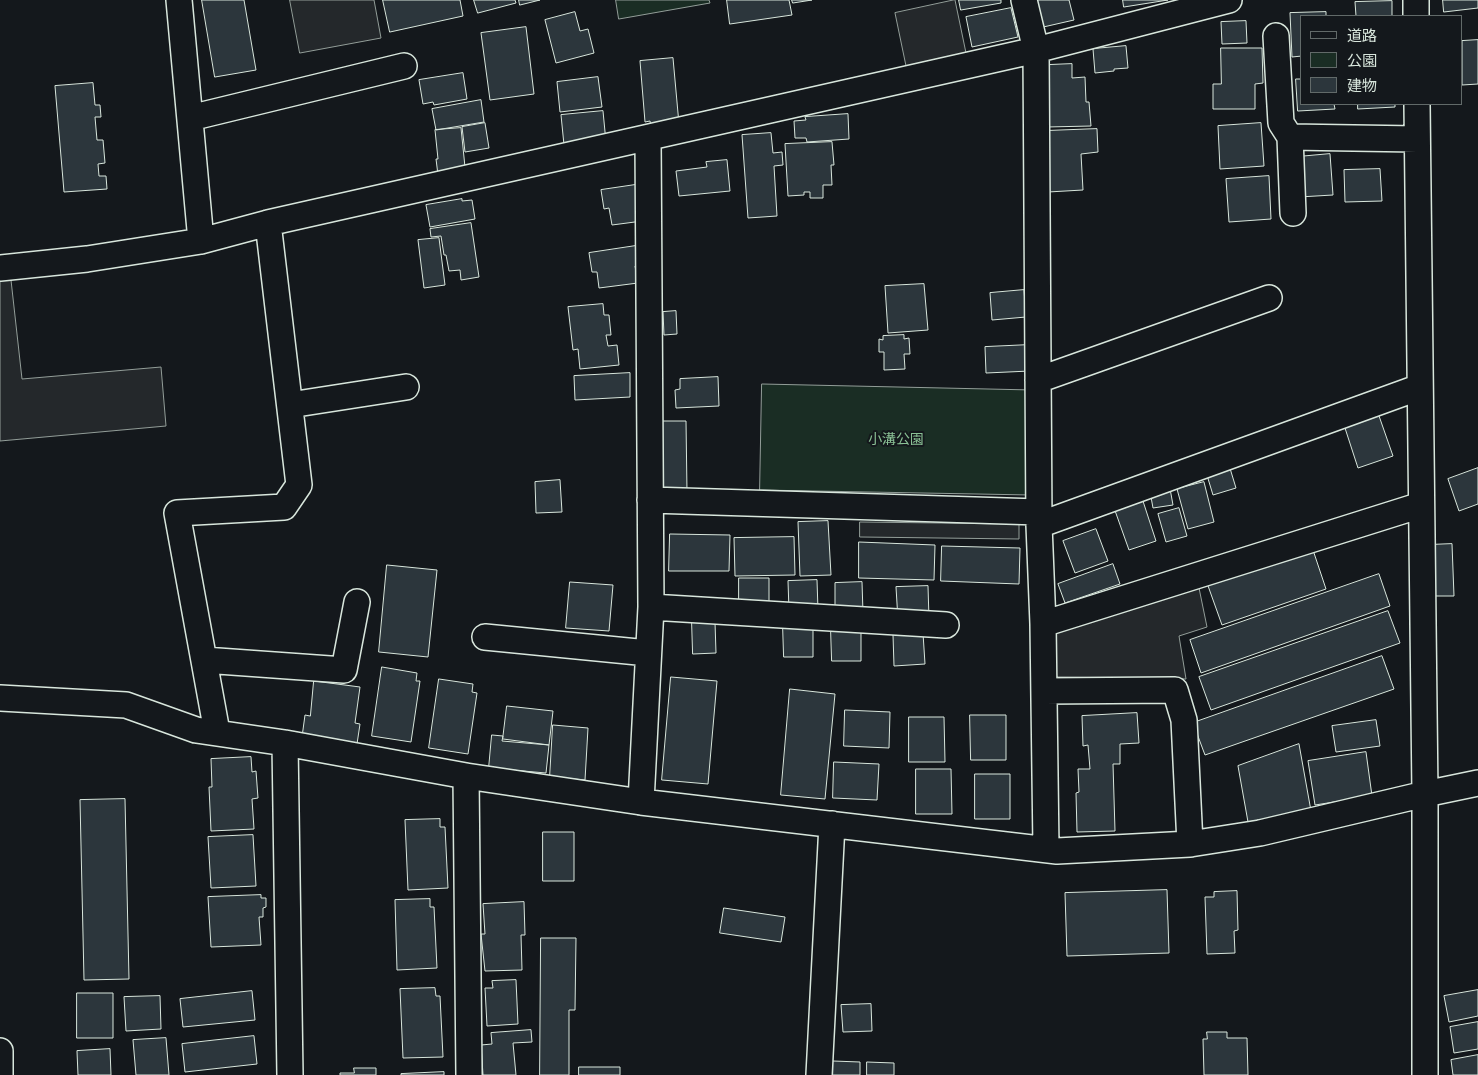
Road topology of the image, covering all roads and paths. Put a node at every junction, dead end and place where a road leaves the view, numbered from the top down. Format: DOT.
graph roads {
  1 [pos="179,0"];
  2 [pos="1024,0"];
  3 [pos="1230,0"];
  4 [pos="1416,0"];
  5 [pos="1416,15"];
  6 [pos="1276,36"];
  7 [pos="1036,50"];
  8 [pos="404,66"];
  9 [pos="1417,105"];
  10 [pos="190,118"];
  11 [pos="1290,137"];
  12 [pos="648,138"];
  13 [pos="1417,138"];
  14 [pos="1293,213"];
  15 [pos="268,223"];
  16 [pos="201,241"];
  17 [pos="0,268"];
  18 [pos="1269,298"];
  19 [pos="1038,380"];
  20 [pos="406,387"];
  21 [pos="1420,387"];
  22 [pos="290,406"];
  23 [pos="650,500"];
  24 [pos="1421,505"];
  25 [pos="1039,518"];
  26 [pos="357,602"];
  27 [pos="651,607"];
  28 [pos="1043,624"];
  29 [pos="946,625"];
  30 [pos="485,637"];
  31 [pos="648,653"];
  32 [pos="204,660"];
  33 [pos="1044,691"];
  34 [pos="0,698"];
  35 [pos="217,732"];
  36 [pos="285,743"];
  37 [pos="466,776"];
  38 [pos="1478,783"];
  39 [pos="1425,794"];
  40 [pos="641,802"];
  41 [pos="832,824"];
  42 [pos="1190,844"];
  43 [pos="1046,849"];
  44 [pos="0,1051"];
  45 [pos="0,1073"];
  46 [pos="290,1075"];
  47 [pos="468,1075"];
  48 [pos="819,1075"];
  49 [pos="1425,1075"];
  1 -- 10 [label="street"];
  2 -- 7 [label="street"];
  3 -- 7 [label="street"];
  4 -- 5 [label="street"];
  6 -- 11 [label="street"];
  7 -- 12 [label="street"];
  7 -- 19 [label="street"];
  8 -- 10 [label="street"];
  9 -- 13 [label="street"];
  10 -- 16 [label="street"];
  11 -- 13 [label="street"];
  11 -- 14 [label="street"];
  12 -- 15 [label="street"];
  12 -- 23 [label="street"];
  13 -- 21 [label="street"];
  15 -- 16 [label="street"];
  15 -- 22 [label="street"];
  16 -- 17 [label="street"];
  18 -- 19 [label="street"];
  19 -- 25 [label="street"];
  20 -- 22 [label="street"];
  21 -- 24 [label="street"];
  21 -- 25 [label="street"];
  22 -- 32 [label="street"];
  23 -- 25 [label="street"];
  23 -- 27 [label="street"];
  24 -- 28 [label="street"];
  24 -- 39 [label="street"];
  25 -- 28 [label="street"];
  26 -- 32 [label="street"];
  27 -- 29 [label="street"];
  27 -- 31 [label="street"];
  28 -- 33 [label="street"];
  30 -- 31 [label="street"];
  31 -- 40 [label="street"];
  32 -- 35 [label="street"];
  33 -- 42 [label="street"];
  33 -- 43 [label="street"];
  34 -- 35 [label="street"];
  35 -- 36 [label="street"];
  36 -- 37 [label="street"];
  36 -- 46 [label="street"];
  37 -- 40 [label="street"];
  37 -- 47 [label="street"];
  38 -- 39 [label="street"];
  39 -- 42 [label="street"];
  39 -- 49 [label="street"];
  40 -- 41 [label="street"];
  41 -- 43 [label="street"];
  41 -- 48 [label="street"];
  42 -- 43 [label="street"];
  44 -- 45 [label="street"];
}
